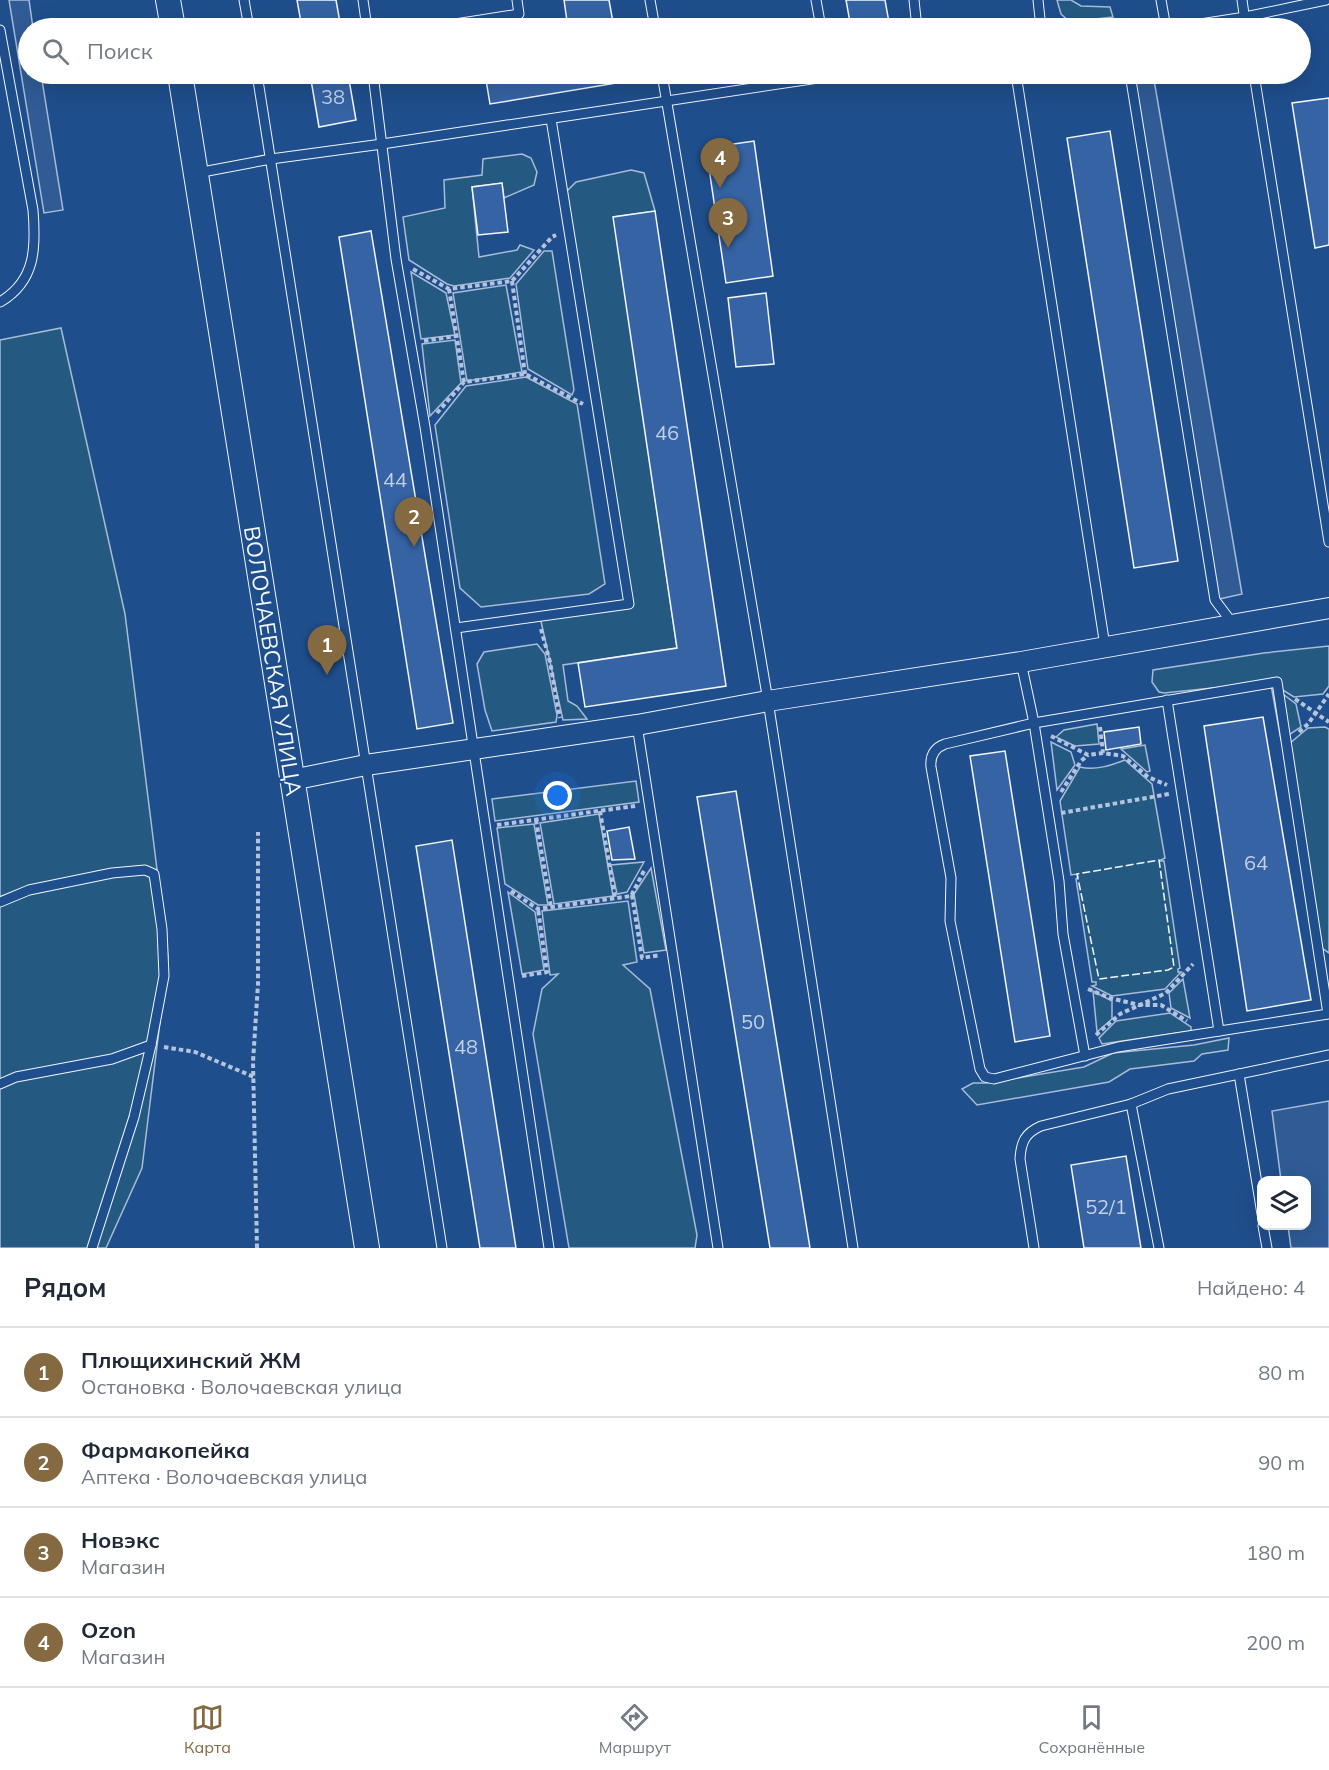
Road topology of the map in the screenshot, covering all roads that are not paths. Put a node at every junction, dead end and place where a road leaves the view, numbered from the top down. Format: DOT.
graph roads {
  1 [pos="168,0"];
  2 [pos="244,0"];
  3 [pos="363,0"];
  4 [pos="517,0"];
  5 [pos="650,0"];
  6 [pos="816,0"];
  7 [pos="914,0"];
  8 [pos="1038,0"];
  9 [pos="1161,0"];
  10 [pos="1242,0"];
  11 [pos="1326,0"];
  12 [pos="1245,17"];
  13 [pos="171,18"];
  14 [pos="247,18"];
  15 [pos="366,18"];
  16 [pos="494,18"];
  17 [pos="653,18"];
  18 [pos="819,18"];
  19 [pos="916,18"];
  20 [pos="1040,18"];
  21 [pos="1164,18"];
  22 [pos="1239,18"];
  23 [pos="0,30"];
  24 [pos="4,74"];
  25 [pos="182,84"];
  26 [pos="258,84"];
  27 [pos="374,84"];
  28 [pos="665,84"];
  29 [pos="767,84"];
  30 [pos="1018,84"];
  31 [pos="1132,84"];
  32 [pos="1256,84"];
  33 [pos="667,100"];
  34 [pos="550,119"];
  35 [pos="382,144"];
  36 [pos="271,159"];
  37 [pos="197,173"];
  38 [pos="0,302"];
  39 [pos="1329,542"];
  40 [pos="1329,608"];
  41 [pos="1233,624"];
  42 [pos="456,628"];
  43 [pos="1105,646"];
  44 [pos="1022,662"];
  45 [pos="1167,700"];
  46 [pos="768,701"];
  47 [pos="1034,723"];
  48 [pos="638,725"];
  49 [pos="473,750"];
  50 [pos="366,765"];
  51 [pos="292,780"];
  52 [pos="0,902"];
  53 [pos="1328,1014"];
  54 [pos="1219,1031"];
  55 [pos="151,1045"];
  56 [pos="1329,1055"];
  57 [pos="1085,1056"];
  58 [pos="1239,1074"];
  59 [pos="0,1084"];
  60 [pos="1131,1104"];
  61 [pos="1257,1184"];
  62 [pos="1264,1230"];
  63 [pos="92,1248"];
  64 [pos="367,1248"];
  65 [pos="442,1248"];
  66 [pos="549,1248"];
  67 [pos="718,1248"];
  68 [pos="852,1248"];
  69 [pos="1034,1248"];
  70 [pos="1159,1248"];
  71 [pos="1267,1248"];
  1 -- 13 [label="street"];
  2 -- 14 [label="lane"];
  3 -- 15 [label="lane"];
  4 -- 16 [label="lane"];
  5 -- 17 [label="lane"];
  6 -- 18 [label="lane"];
  7 -- 19 [label="lane"];
  8 -- 20 [label="lane"];
  9 -- 21 [label="lane"];
  10 -- 12 [label="lane"];
  11 -- 12 [label="lane"];
  12 -- 22 [label="lane"];
  23 -- 24 [label="lane"];
  24 -- 38 [label="lane"];
  25 -- 37 [label="street, ВОЛОЧАЕВСКАЯ УЛИЦА"];
  26 -- 36 [label="lane"];
  27 -- 35 [label="lane"];
  28 -- 33 [label="lane"];
  29 -- 33 [label="lane"];
  30 -- 43 [label="lane"];
  31 -- 41 [label="lane"];
  32 -- 39 [label="lane"];
  33 -- 34 [label="lane"];
  33 -- 46 [label="lane"];
  34 -- 35 [label="lane"];
  34 -- 42 [label="lane"];
  35 -- 36 [label="lane"];
  35 -- 42 [label="lane"];
  36 -- 37 [label="lane"];
  36 -- 50 [label="lane"];
  37 -- 51 [label="street, ВОЛОЧАЕВСКАЯ УЛИЦА"];
  40 -- 41 [label="street"];
  41 -- 43 [label="street"];
  42 -- 49 [label="lane"];
  43 -- 44 [label="street"];
  44 -- 46 [label="street"];
  44 -- 47 [label="lane"];
  45 -- 47 [label="lane"];
  45 -- 53 [label="lane"];
  45 -- 54 [label="lane"];
  46 -- 48 [label="street"];
  46 -- 68 [label="lane"];
  47 -- 57 [label="lane"];
  47 -- 57 [label="lane"];
  48 -- 49 [label="street"];
  48 -- 67 [label="lane"];
  49 -- 50 [label="street"];
  49 -- 66 [label="lane"];
  50 -- 51 [label="street"];
  50 -- 65 [label="lane"];
  51 -- 64 [label="street, ВОЛОЧАЕВСКАЯ УЛИЦА"];
  52 -- 55 [label="lane"];
  53 -- 54 [label="lane"];
  54 -- 57 [label="lane"];
  55 -- 59 [label="lane"];
  55 -- 63 [label="lane"];
  56 -- 58 [label="lane"];
  58 -- 60 [label="lane"];
  58 -- 61 [label="lane"];
  60 -- 69 [label="lane"];
  60 -- 70 [label="lane"];
  62 -- 71 [label="lane"];
}
